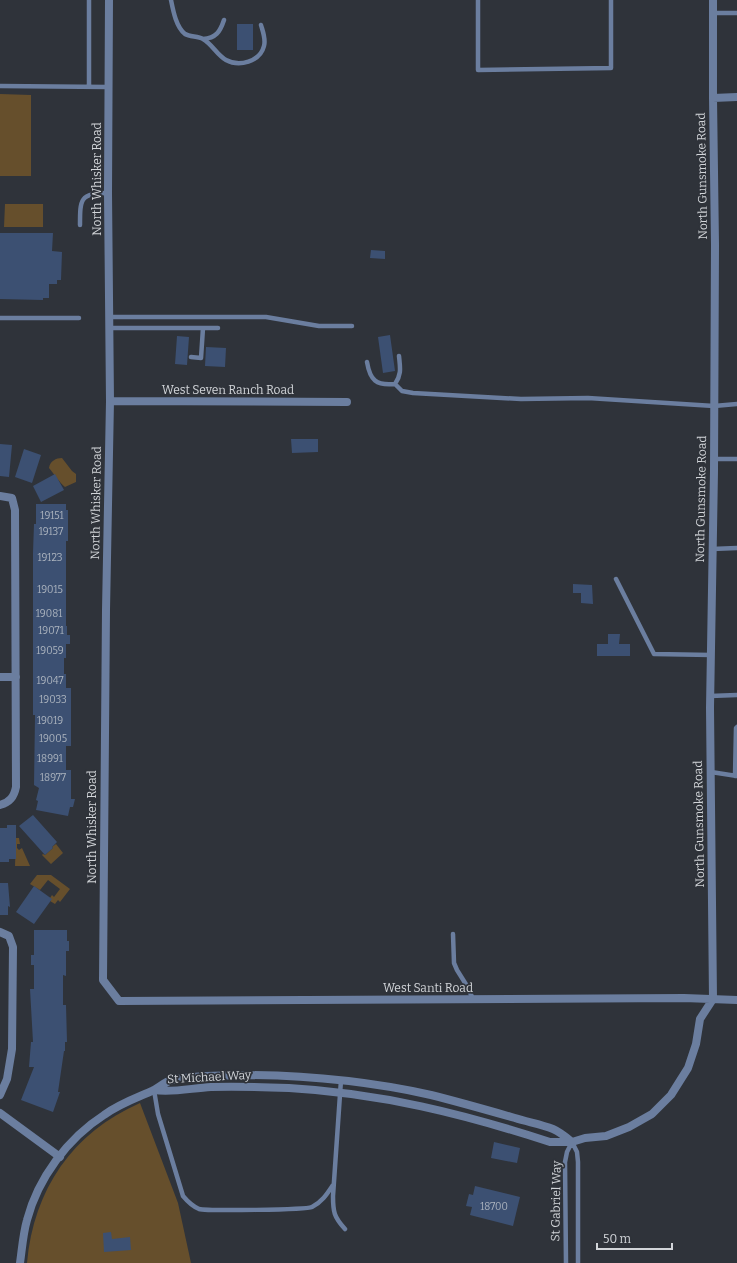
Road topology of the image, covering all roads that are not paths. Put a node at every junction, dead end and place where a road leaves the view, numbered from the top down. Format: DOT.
graph roads {
  1 [pos="89,0"];
  2 [pos="109,0"];
  3 [pos="171,0"];
  4 [pos="478,0"];
  5 [pos="611,0"];
  6 [pos="713,0"];
  7 [pos="713,13"];
  8 [pos="737,13"];
  9 [pos="224,20"];
  10 [pos="261,25"];
  11 [pos="203,39"];
  12 [pos="0,86"];
  13 [pos="89,87"];
  14 [pos="108,87"];
  15 [pos="737,97"];
  16 [pos="712,98"];
  17 [pos="108,193"];
  18 [pos="80,225"];
  19 [pos="110,317"];
  20 [pos="0,318"];
  21 [pos="79,318"];
  22 [pos="352,326"];
  23 [pos="110,328"];
  24 [pos="203,328"];
  25 [pos="218,328"];
  26 [pos="399,356"];
  27 [pos="191,357"];
  28 [pos="367,362"];
  29 [pos="395,384"];
  30 [pos="110,401"];
  31 [pos="347,402"];
  32 [pos="737,404"];
  33 [pos="714,406"];
  34 [pos="714,459"];
  35 [pos="737,459"];
  36 [pos="0,496"];
  37 [pos="712,548"];
  38 [pos="737,548"];
  39 [pos="616,579"];
  40 [pos="711,655"];
  41 [pos="0,677"];
  42 [pos="16,677"];
  43 [pos="737,695"];
  44 [pos="710,696"];
  45 [pos="737,727"];
  46 [pos="711,772"];
  47 [pos="736,776"];
  48 [pos="0,804"];
  49 [pos="0,932"];
  50 [pos="453,934"];
  51 [pos="472,999"];
  52 [pos="713,999"];
  53 [pos="737,1000"];
  54 [pos="119,1001"];
  55 [pos="341,1080"];
  56 [pos="154,1090"];
  57 [pos="340,1093"];
  58 [pos="0,1095"];
  59 [pos="465,1104"];
  60 [pos="0,1113"];
  61 [pos="462,1115"];
  62 [pos="572,1142"];
  63 [pos="60,1157"];
  64 [pos="334,1186"];
  65 [pos="345,1229"];
  66 [pos="20,1263"];
  67 [pos="566,1263"];
  68 [pos="578,1263"];
  1 -- 13 [label="lane"];
  2 -- 14 [label="street, North Whisker Road"];
  3 -- 11 [label="lane"];
  4 -- 5 [label="lane"];
  6 -- 7 [label="street, North Gunsmoke Road"];
  7 -- 8 [label="lane"];
  7 -- 16 [label="street, North Gunsmoke Road"];
  9 -- 11 [label="lane"];
  10 -- 11 [label="lane"];
  12 -- 13 [label="lane"];
  13 -- 14 [label="lane"];
  14 -- 17 [label="street, North Whisker Road"];
  15 -- 16 [label="street"];
  16 -- 33 [label="street, North Gunsmoke Road"];
  17 -- 18 [label="lane"];
  17 -- 19 [label="street, North Whisker Road"];
  19 -- 22 [label="lane"];
  19 -- 23 [label="street, North Whisker Road"];
  20 -- 21 [label="lane"];
  23 -- 24 [label="lane"];
  23 -- 30 [label="street, North Whisker Road"];
  24 -- 25 [label="lane"];
  24 -- 27 [label="lane"];
  26 -- 29 [label="lane"];
  28 -- 29 [label="lane"];
  29 -- 33 [label="lane"];
  30 -- 31 [label="street, West Seven Ranch Road"];
  30 -- 54 [label="street, North Whisker Road"];
  32 -- 33 [label="lane"];
  33 -- 34 [label="street, North Gunsmoke Road"];
  34 -- 35 [label="lane"];
  34 -- 37 [label="street, North Gunsmoke Road"];
  36 -- 42 [label="street"];
  37 -- 38 [label="lane"];
  37 -- 40 [label="street, North Gunsmoke Road"];
  39 -- 40 [label="lane"];
  40 -- 44 [label="street, North Gunsmoke Road"];
  41 -- 42 [label="street"];
  42 -- 48 [label="street"];
  43 -- 44 [label="lane"];
  44 -- 46 [label="street, North Gunsmoke Road"];
  45 -- 47 [label="lane"];
  46 -- 47 [label="lane"];
  46 -- 52 [label="street, North Gunsmoke Road"];
  49 -- 58 [label="street"];
  50 -- 51 [label="lane"];
  51 -- 52 [label="street, West Santi Road"];
  51 -- 54 [label="street, West Santi Road"];
  52 -- 53 [label="street, West Santi Road"];
  52 -- 62 [label="street, St Michael Way"];
  55 -- 56 [label="street, St Michael Way"];
  55 -- 57 [label="lane"];
  55 -- 59 [label="street, St Michael Way"];
  56 -- 57 [label="street, St Michael Way"];
  56 -- 63 [label="street"];
  56 -- 64 [label="lane"];
  57 -- 61 [label="street, St Michael Way"];
  57 -- 64 [label="lane"];
  59 -- 61 [label="lane"];
  59 -- 62 [label="street, St Michael Way"];
  60 -- 63 [label="street"];
  61 -- 62 [label="street, St Michael Way"];
  62 -- 67 [label="lane, St Gabriel Way"];
  62 -- 68 [label="lane, St Gabriel Way"];
  63 -- 66 [label="street"];
  64 -- 65 [label="lane"];
}
